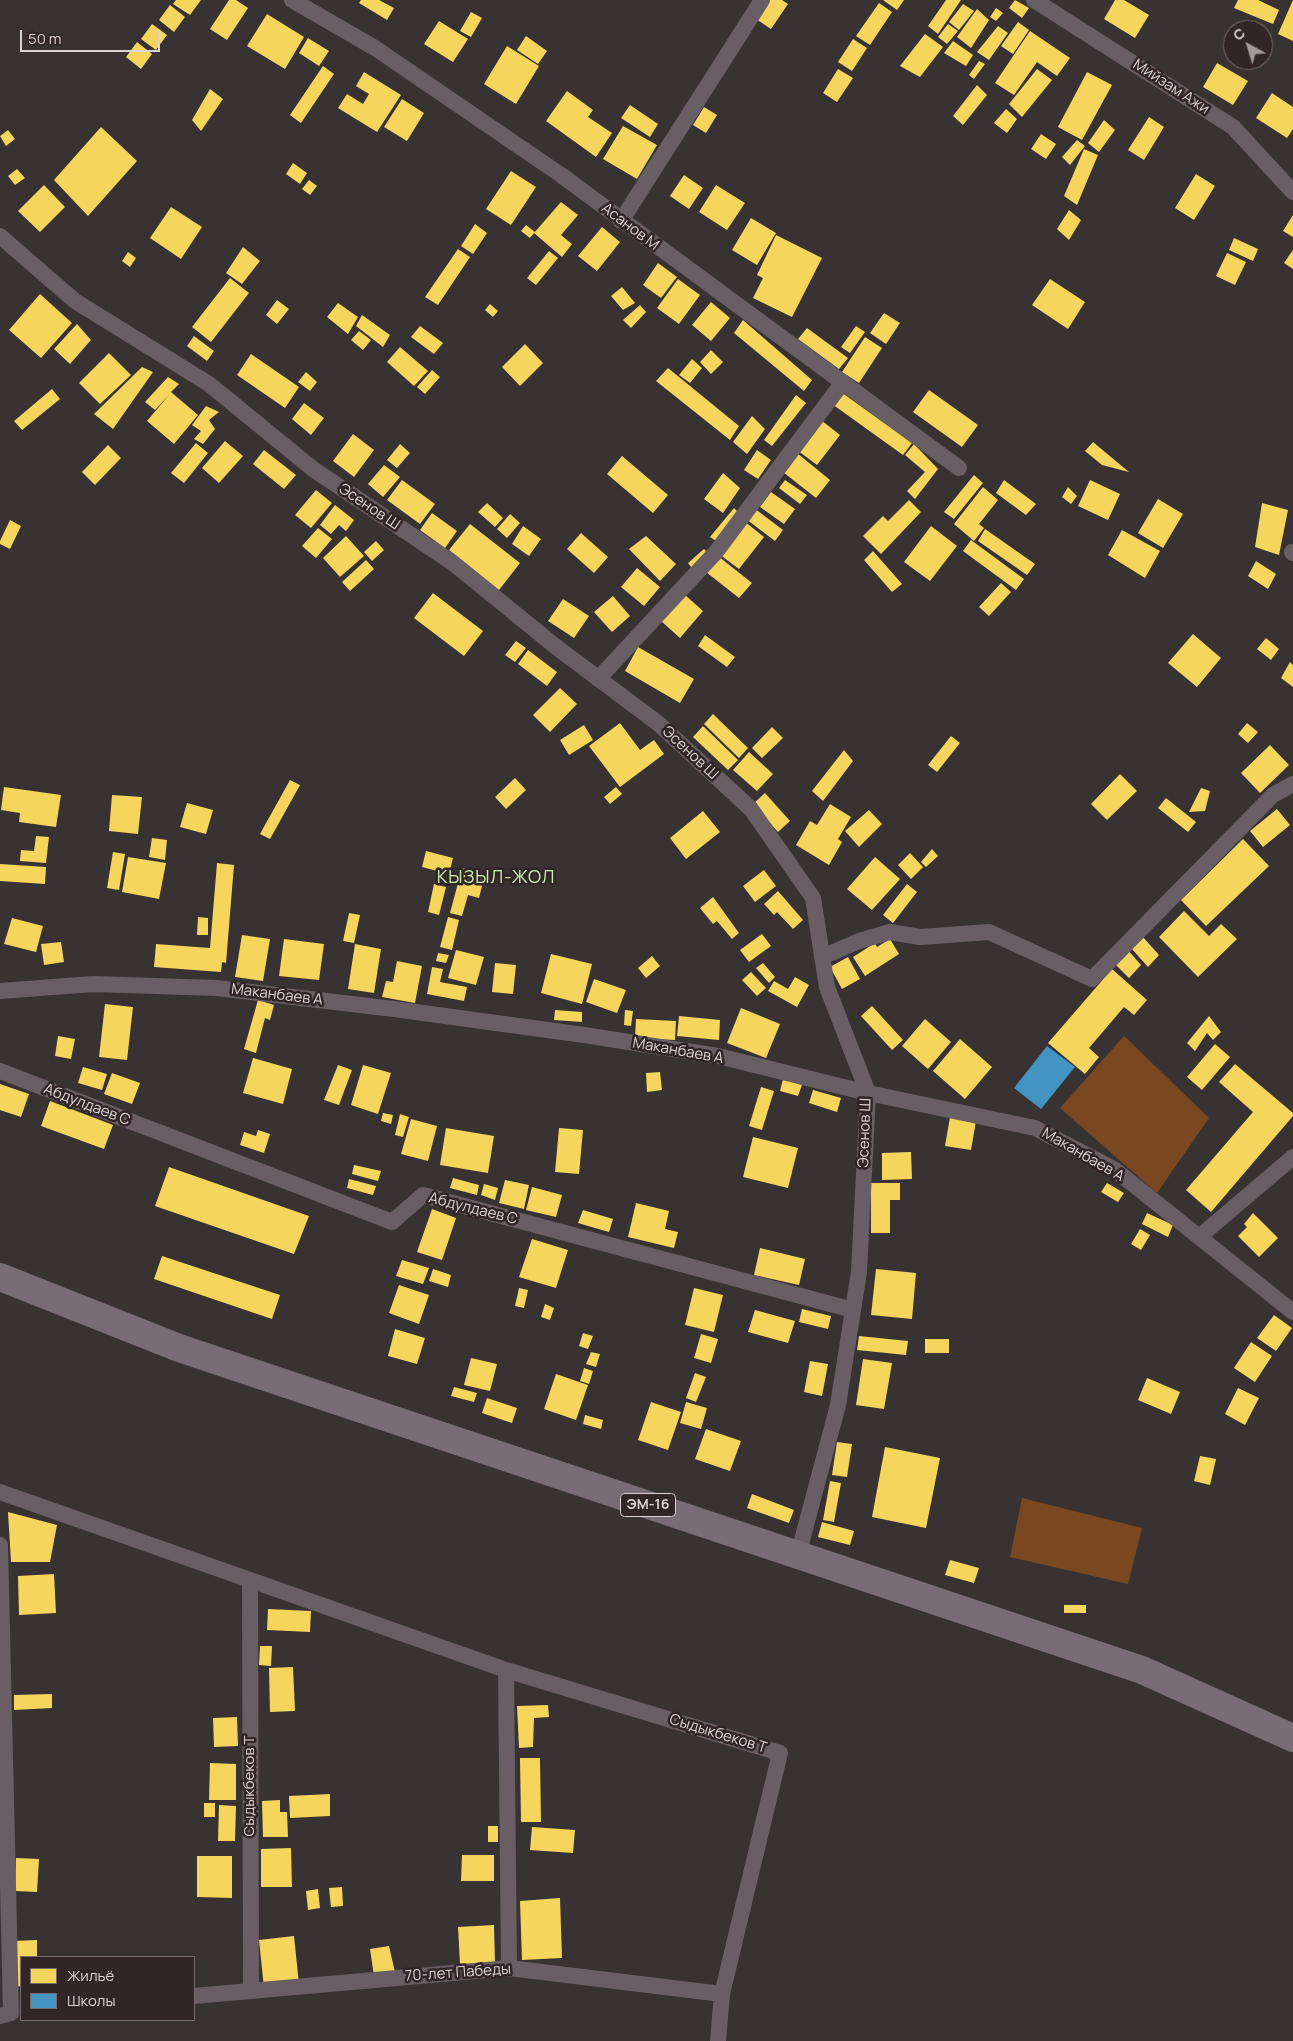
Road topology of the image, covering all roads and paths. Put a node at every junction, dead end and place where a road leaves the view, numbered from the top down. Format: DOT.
graph roads {
  1 [pos="292,0"];
  2 [pos="762,0"];
  3 [pos="1034,0"];
  4 [pos="1293,192"];
  5 [pos="621,221"];
  6 [pos="0,236"];
  7 [pos="842,382"];
  8 [pos="959,468"];
  9 [pos="598,678"];
  10 [pos="1293,784"];
  11 [pos="822,957"];
  12 [pos="0,991"];
  13 [pos="0,1071"];
  14 [pos="868,1093"];
  15 [pos="1293,1157"];
  16 [pos="1199,1237"];
  17 [pos="0,1278"];
  18 [pos="853,1310"];
  19 [pos="1293,1312"];
  20 [pos="0,1492"];
  21 [pos="0,1545"];
  22 [pos="798,1555"];
  23 [pos="250,1580"];
  24 [pos="506,1670"];
  25 [pos="1293,1738"];
  26 [pos="509,1968"];
  27 [pos="251,1991"];
  28 [pos="722,1994"];
  29 [pos="195,1996"];
  30 [pos="11,2014"];
  31 [pos="718,2041"];
  1 -- 5 [label="street, Асанов М"];
  2 -- 5 [label="street"];
  3 -- 4 [label="street, Мийзам Ажи"];
  5 -- 7 [label="street, Асанов М"];
  6 -- 9 [label="street, Эсенов Ш"];
  7 -- 8 [label="street, Асанов М"];
  7 -- 9 [label="street"];
  9 -- 11 [label="street, Эсенов Ш"];
  10 -- 11 [label="street"];
  11 -- 14 [label="street, Эсенов Ш"];
  12 -- 14 [label="street, Маканбаев А"];
  13 -- 18 [label="street, Абдулдаев С"];
  14 -- 16 [label="street, Маканбаев А"];
  14 -- 18 [label="street, Эсенов Ш"];
  15 -- 16 [label="street"];
  16 -- 19 [label="street, Маканбаев А"];
  17 -- 22 [label="highway, ЭМ-16"];
  18 -- 22 [label="street, Эсенов Ш"];
  20 -- 23 [label="street, Сыдыкбеков Т"];
  21 -- 30 [label="street"];
  22 -- 25 [label="highway, ЭМ-16"];
  23 -- 24 [label="street, Сыдыкбеков Т"];
  23 -- 27 [label="street, Сыдыкбеков Т"];
  24 -- 26 [label="street"];
  24 -- 28 [label="street, Сыдыкбеков Т"];
  26 -- 27 [label="street, 70-лет Пабеды"];
  26 -- 28 [label="street, 70-лет Пабеды"];
  27 -- 29 [label="street, 70-лет Пабеды"];
  28 -- 31 [label="street"];
}
